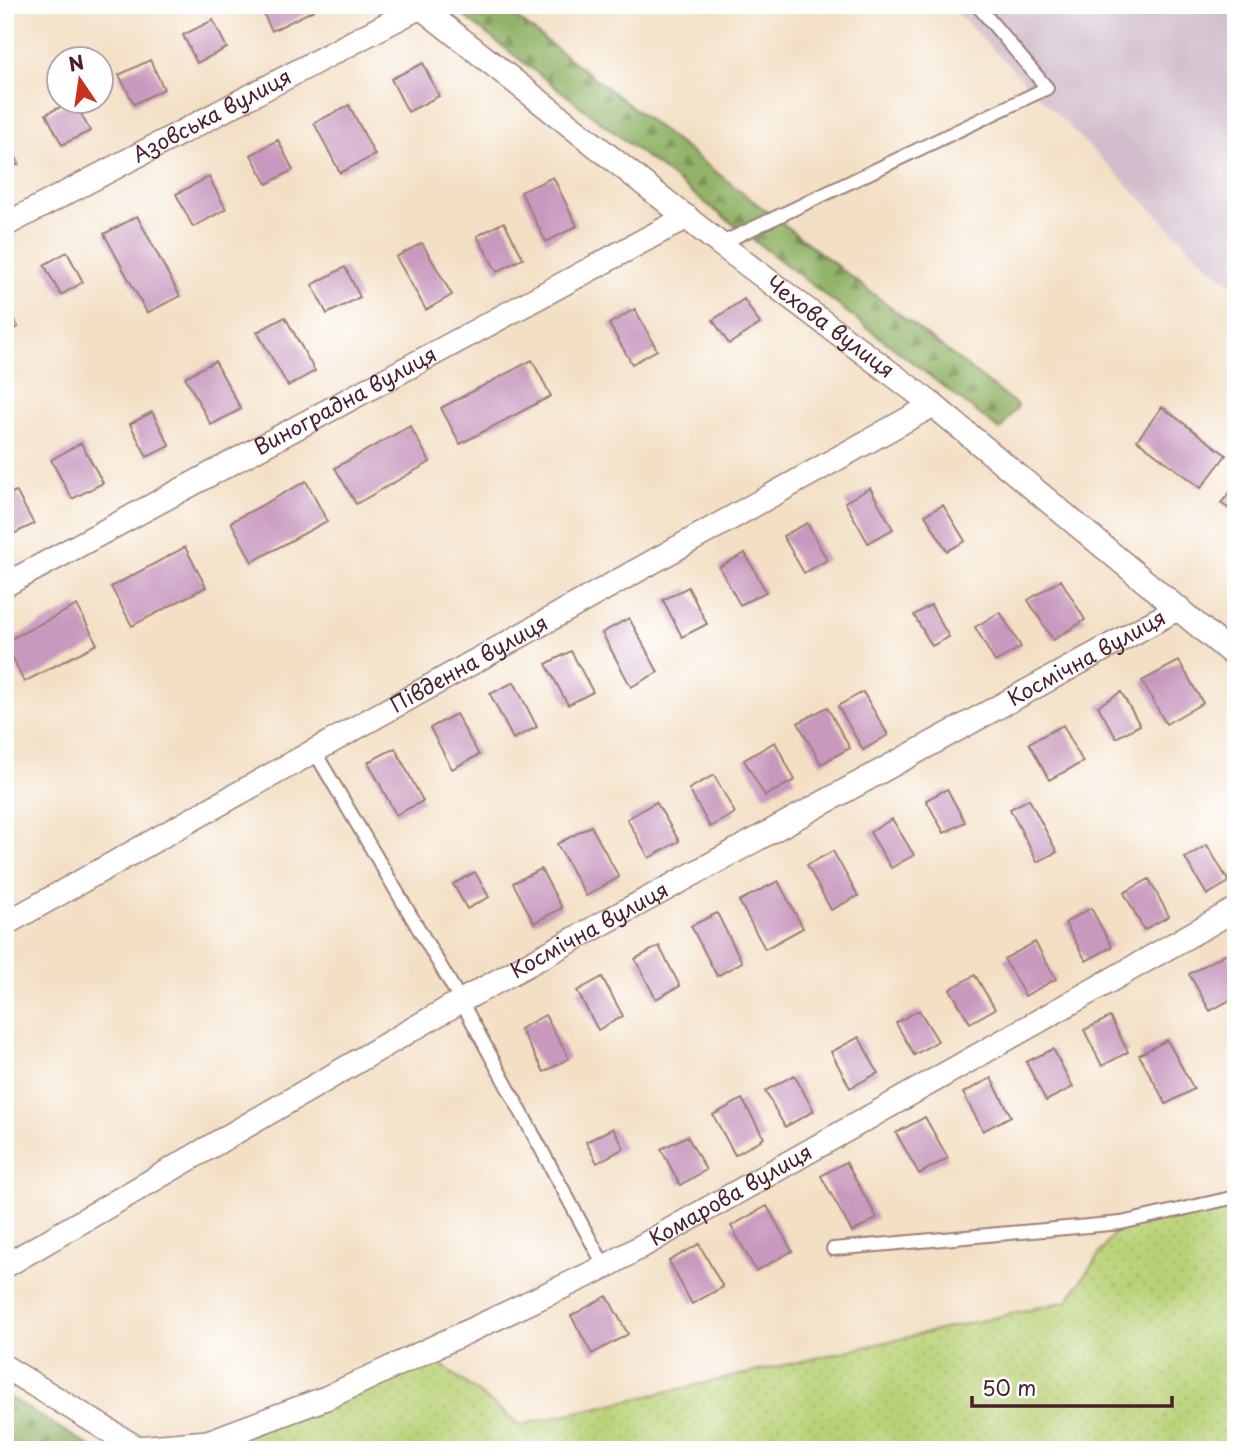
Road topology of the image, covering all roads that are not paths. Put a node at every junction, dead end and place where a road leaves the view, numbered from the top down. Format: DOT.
graph roads {
  1 [pos="976,5"];
  2 [pos="419,6"];
  3 [pos="687,218"];
  4 [pos="5,225"];
  5 [pos="720,244"];
  6 [pos="933,405"];
  7 [pos="5,585"];
  8 [pos="1179,608"];
  9 [pos="1236,657"];
  10 [pos="313,749"];
  11 [pos="1236,909"];
  12 [pos="5,924"];
  13 [pos="461,1001"];
  14 [pos="1236,1197"];
  15 [pos="833,1249"];
  16 [pos="5,1265"];
  17 [pos="605,1267"];
  18 [pos="5,1367"];
  1 -- 5 [label="lane"];
  2 -- 3 [label="street, Чехова вулиця"];
  2 -- 4 [label="street, Азовська вулиця"];
  3 -- 5 [label="street, Чехова вулиця"];
  3 -- 7 [label="street, Виноградна вулиця"];
  5 -- 6 [label="street, Чехова вулиця"];
  6 -- 8 [label="street, Чехова вулиця"];
  6 -- 10 [label="street, Південна вулиця"];
  8 -- 9 [label="street, Чехова вулиця"];
  8 -- 13 [label="street, Космічна вулиця"];
  10 -- 12 [label="street, Південна вулиця"];
  10 -- 13 [label="lane"];
  11 -- 17 [label="street, Комарова вулиця"];
  13 -- 16 [label="street, Космічна вулиця"];
  13 -- 17 [label="lane"];
  14 -- 15 [label="lane"];
  17 -- 18 [label="street, Комарова вулиця"];
}
